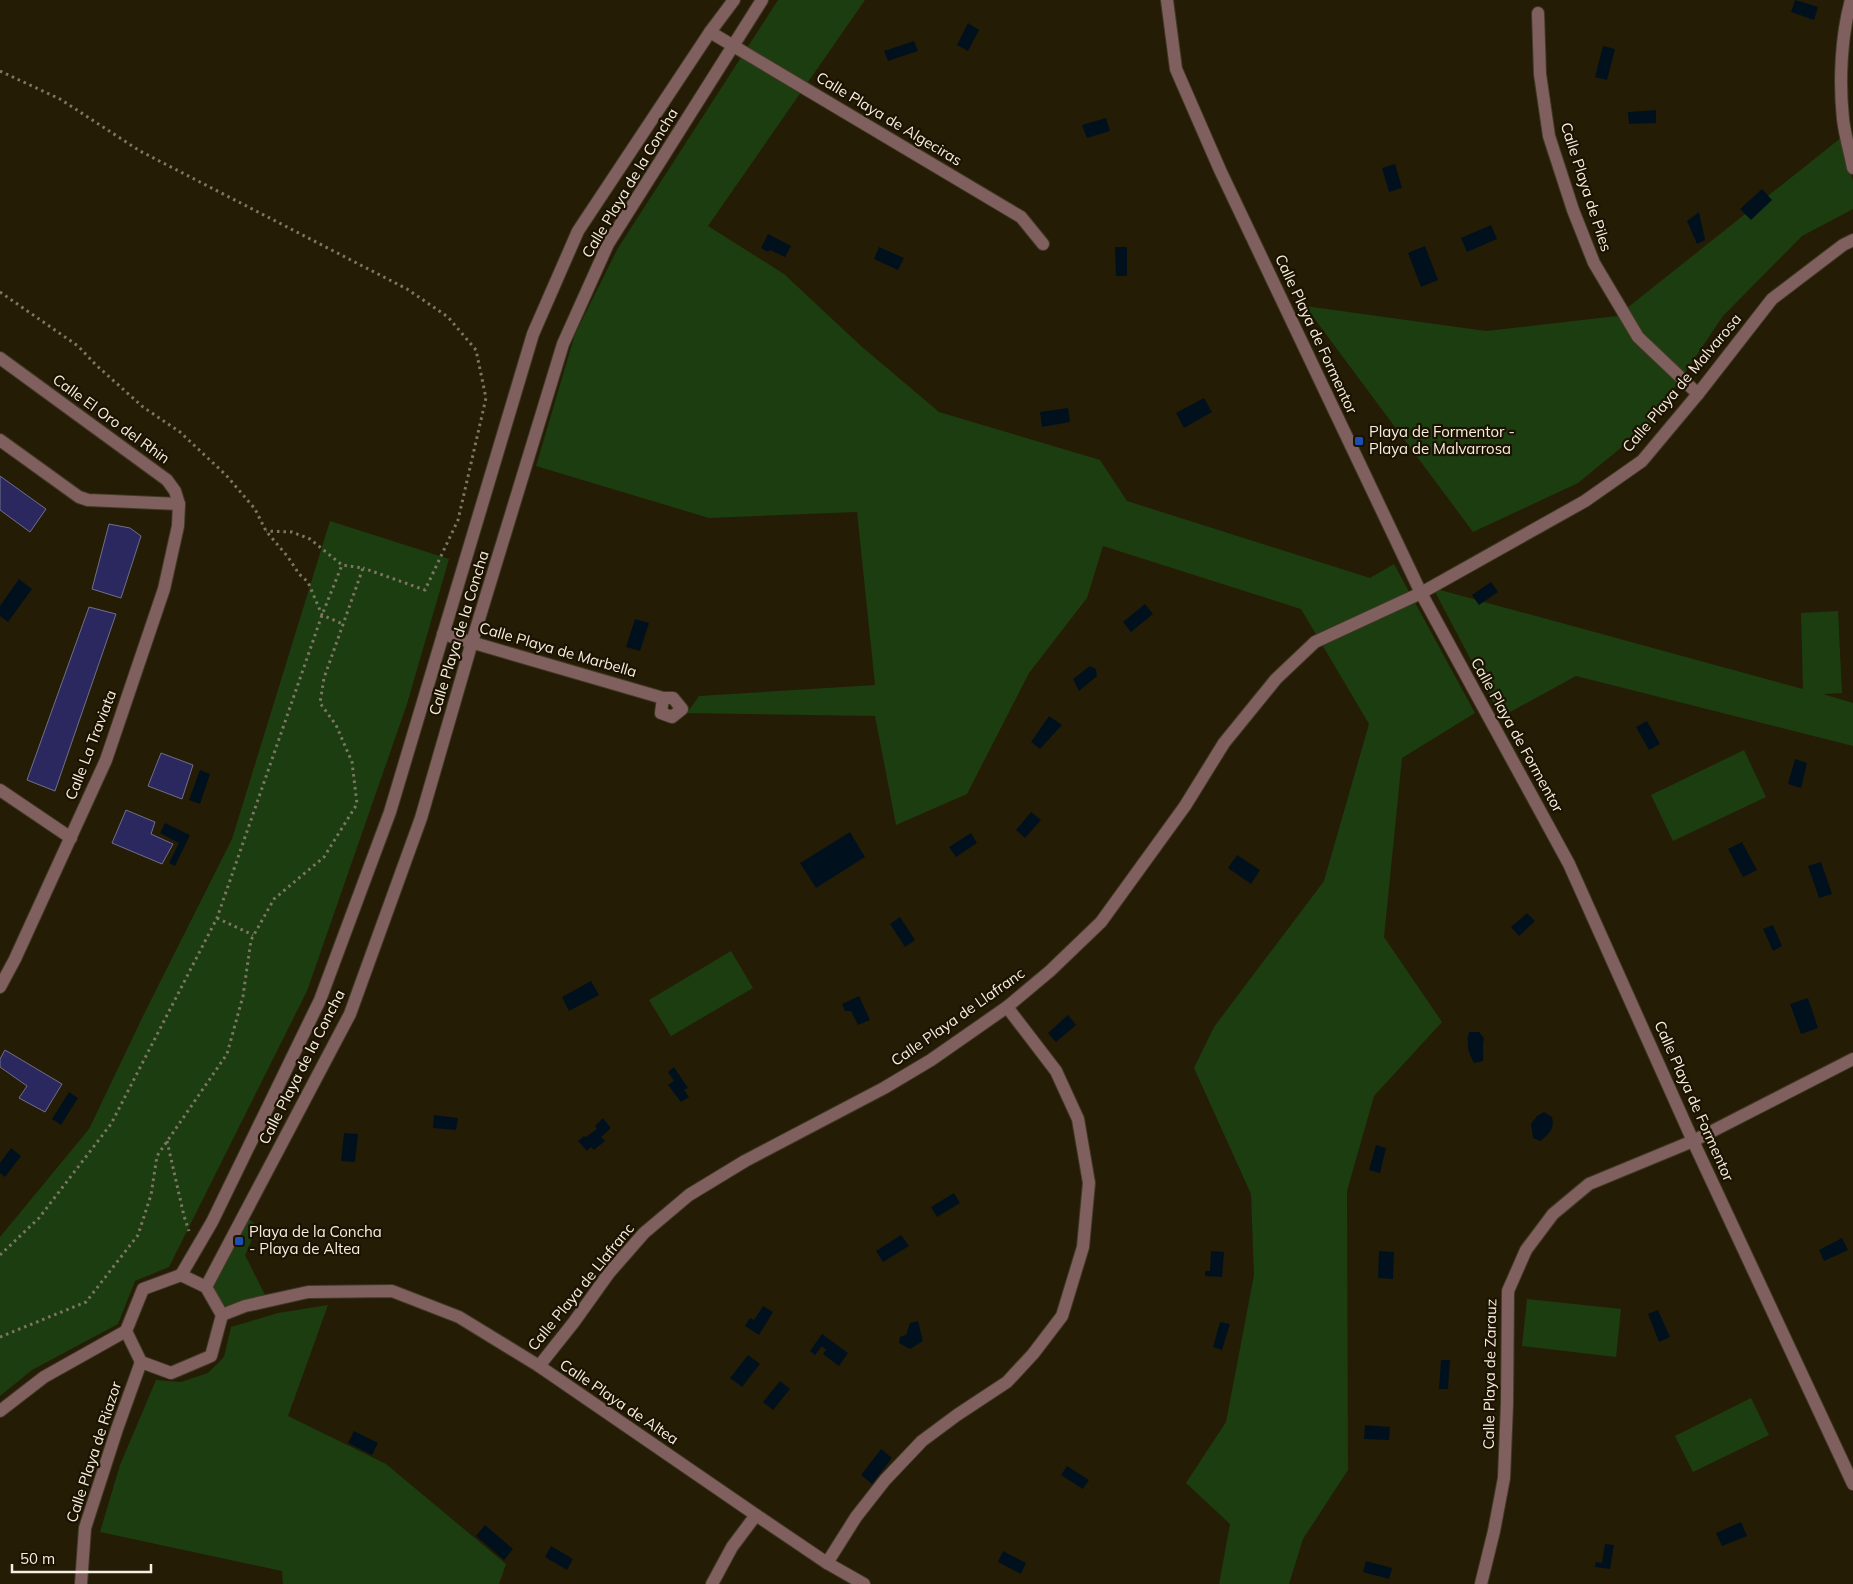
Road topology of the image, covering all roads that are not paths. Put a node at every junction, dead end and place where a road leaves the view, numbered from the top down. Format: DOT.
graph roads {
  1 [pos="734,0"];
  2 [pos="762,0"];
  3 [pos="1167,0"];
  4 [pos="1851,0"];
  5 [pos="1538,13"];
  6 [pos="710,32"];
  7 [pos="733,45"];
  8 [pos="1853,168"];
  9 [pos="1853,240"];
  10 [pos="1043,244"];
  11 [pos="0,358"];
  12 [pos="1698,394"];
  13 [pos="0,440"];
  14 [pos="179,504"];
  15 [pos="1420,593"];
  16 [pos="443,634"];
  17 [pos="472,642"];
  18 [pos="663,698"];
  19 [pos="0,790"];
  20 [pos="70,838"];
  21 [pos="0,987"];
  22 [pos="1007,1007"];
  23 [pos="1853,1059"];
  24 [pos="1693,1141"];
  25 [pos="181,1275"];
  26 [pos="206,1287"];
  27 [pos="222,1315"];
  28 [pos="126,1331"];
  29 [pos="141,1362"];
  30 [pos="538,1366"];
  31 [pos="0,1411"];
  32 [pos="1853,1484"];
  33 [pos="756,1515"];
  34 [pos="827,1562"];
  35 [pos="81,1584"];
  36 [pos="712,1584"];
  37 [pos="864,1584"];
  38 [pos="1481,1584"];
  1 -- 6 [label="street, Calle Playa de la Concha"];
  2 -- 7 [label="street, Calle Playa de la Concha"];
  3 -- 15 [label="street, Calle Playa de Formentor"];
  4 -- 8 [label="street"];
  5 -- 12 [label="street, Calle Playa de Piles"];
  6 -- 7 [label="street, Calle Playa de Algeciras"];
  6 -- 16 [label="street, Calle Playa de la Concha"];
  7 -- 10 [label="street, Calle Playa de Algeciras"];
  7 -- 17 [label="street, Calle Playa de la Concha"];
  9 -- 12 [label="street, Calle Playa de Malvarosa"];
  11 -- 14 [label="street, Calle El Oro del Rhin"];
  12 -- 15 [label="street, Calle Playa de Malvarosa"];
  13 -- 14 [label="street"];
  14 -- 20 [label="street, Calle La Traviata"];
  15 -- 22 [label="street, Calle Playa de Llafranc"];
  15 -- 24 [label="street, Calle Playa de Formentor"];
  16 -- 17 [label="street, Calle Playa de Marbella"];
  16 -- 25 [label="street, Calle Playa de la Concha"];
  17 -- 18 [label="street, Calle Playa de Marbella"];
  17 -- 26 [label="street, Calle Playa de la Concha"];
  19 -- 20 [label="street"];
  20 -- 21 [label="street, Calle La Traviata"];
  22 -- 30 [label="street, Calle Playa de Llafranc"];
  22 -- 34 [label="street"];
  23 -- 24 [label="street, Calle Playa de Zarauz"];
  24 -- 32 [label="street, Calle Playa de Formentor"];
  24 -- 38 [label="street, Calle Playa de Zarauz"];
  25 -- 26 [label="street"];
  25 -- 28 [label="street"];
  26 -- 27 [label="street"];
  27 -- 29 [label="street"];
  27 -- 30 [label="street, Calle Playa de Altea"];
  28 -- 29 [label="street"];
  28 -- 31 [label="street"];
  29 -- 35 [label="street, Calle Playa de Riazor"];
  30 -- 33 [label="street, Calle Playa de Altea"];
  33 -- 34 [label="street, Calle Playa de Altea"];
  33 -- 36 [label="street"];
  34 -- 37 [label="street, Calle Playa de Altea"];
}
